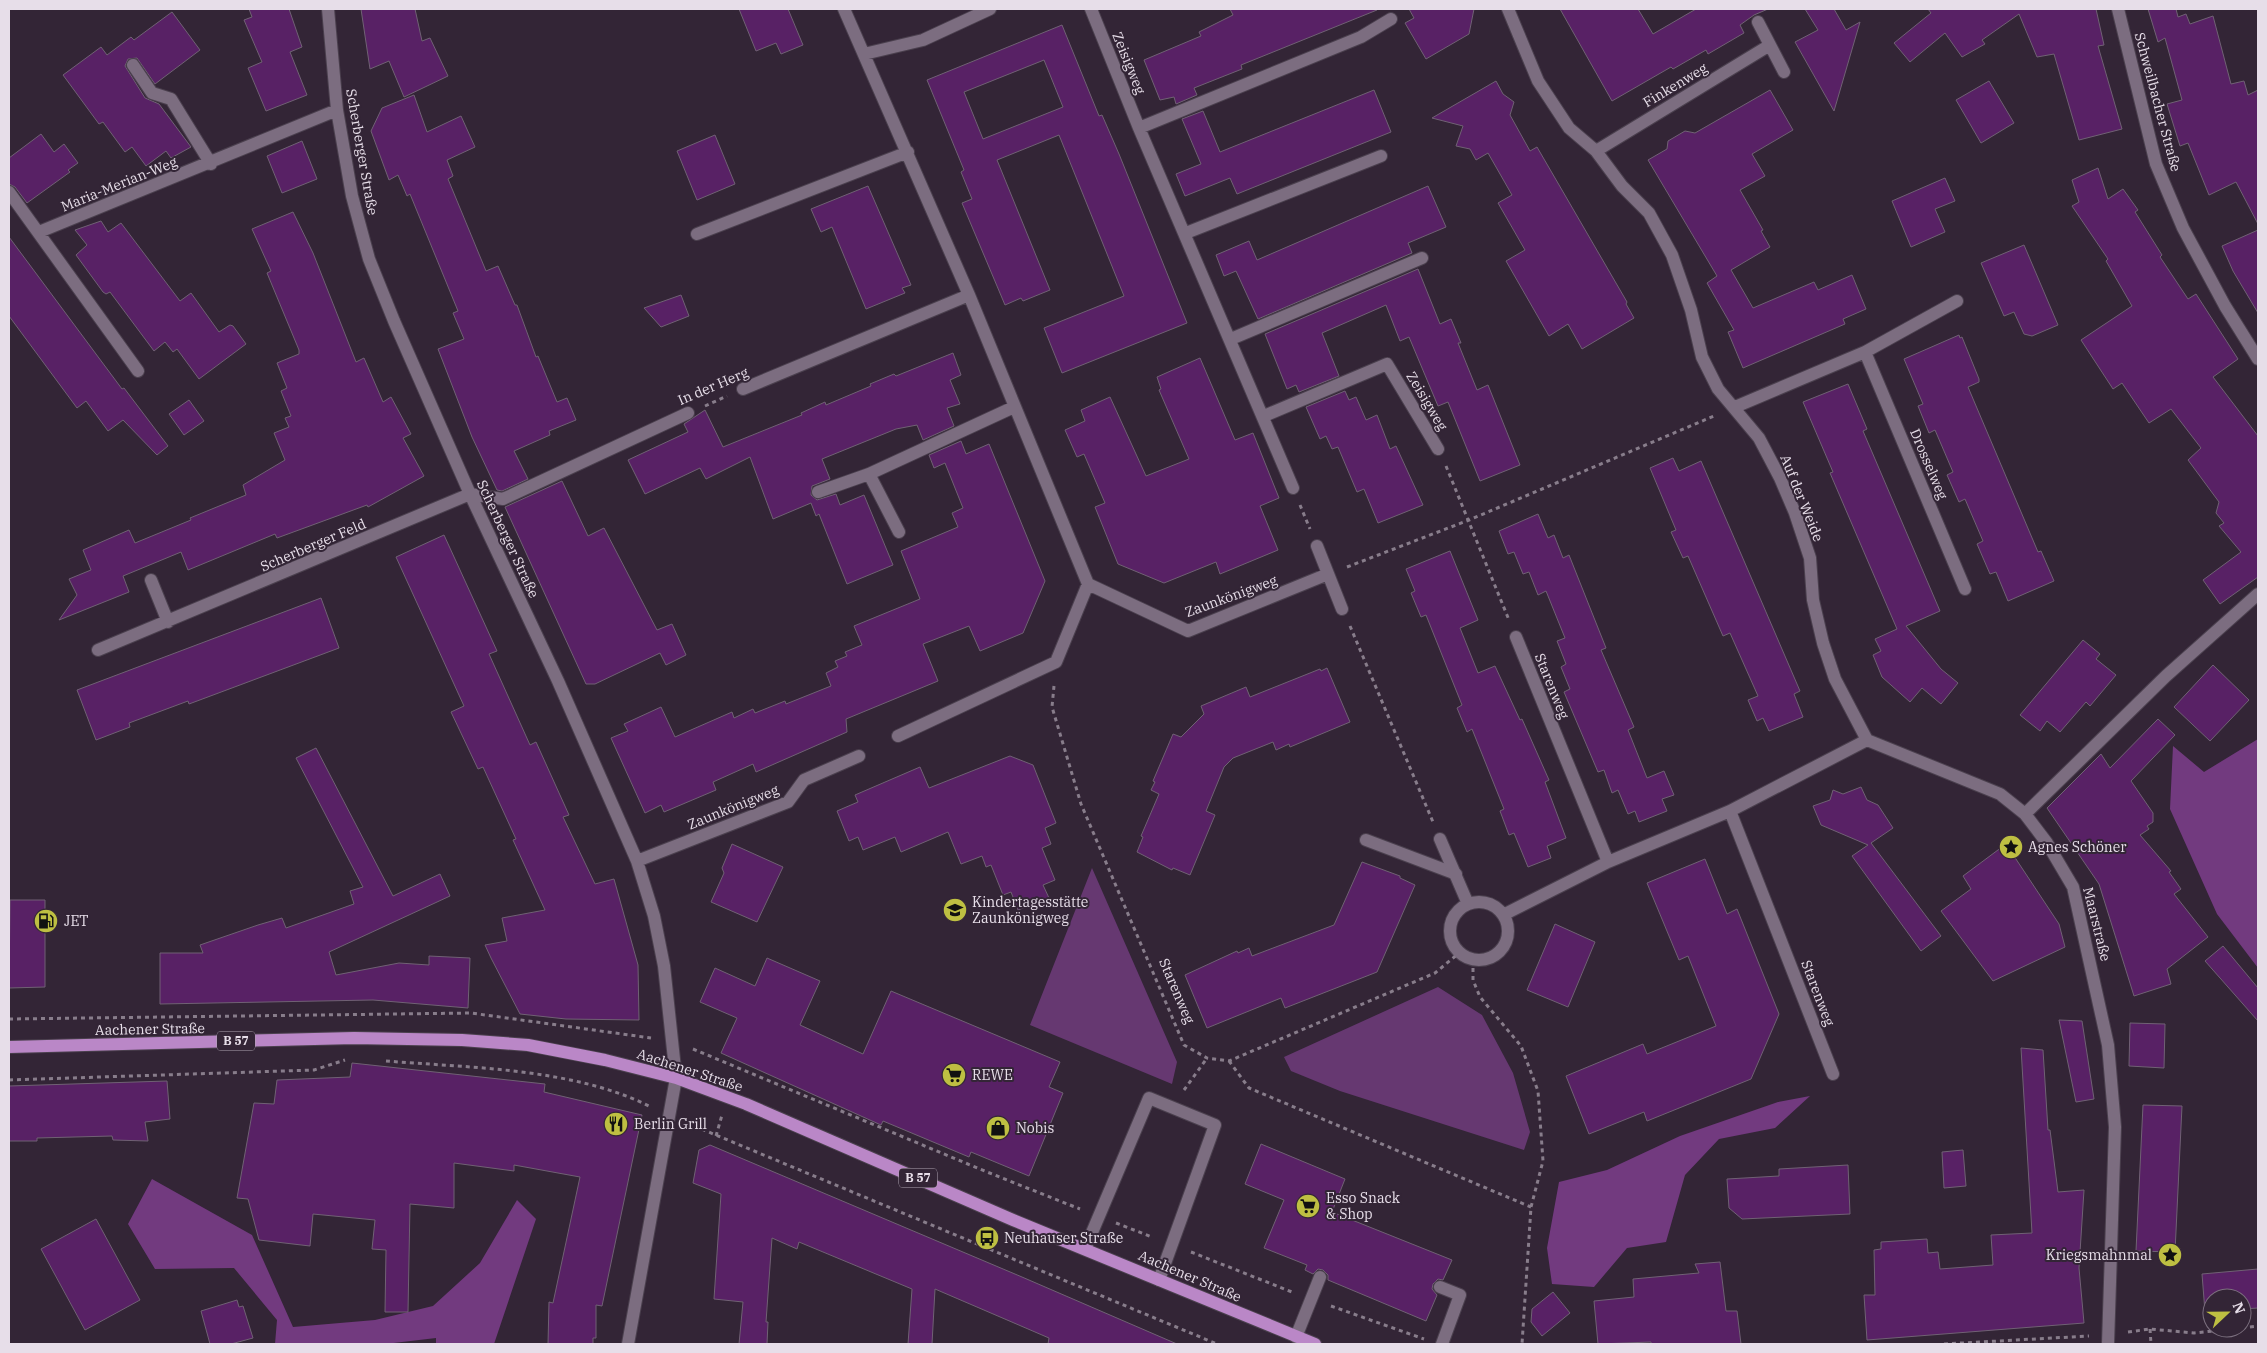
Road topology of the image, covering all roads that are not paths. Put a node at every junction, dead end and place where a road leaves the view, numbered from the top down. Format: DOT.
graph roads {
  1 [pos="328,9"];
  2 [pos="844,9"];
  3 [pos="990,9"];
  4 [pos="1091,9"];
  5 [pos="1508,9"];
  6 [pos="2118,9"];
  7 [pos="1391,19"];
  8 [pos="1758,22"];
  9 [pos="1770,45"];
  10 [pos="864,54"];
  11 [pos="133,65"];
  12 [pos="1784,72"];
  13 [pos="337,110"];
  14 [pos="1139,128"];
  15 [pos="1596,151"];
  16 [pos="908,152"];
  17 [pos="1381,156"];
  18 [pos="211,164"];
  19 [pos="9,192"];
  20 [pos="39,232"];
  21 [pos="1186,233"];
  22 [pos="697,234"];
  23 [pos="1422,258"];
  24 [pos="969,295"];
  25 [pos="1957,301"];
  26 [pos="1231,339"];
  27 [pos="1865,352"];
  28 [pos="2258,359"];
  29 [pos="138,371"];
  30 [pos="743,389"];
  31 [pos="1735,407"];
  32 [pos="1014,408"];
  33 [pos="688,413"];
  34 [pos="1264,416"];
  35 [pos="1438,449"];
  36 [pos="869,474"];
  37 [pos="1293,488"];
  38 [pos="818,492"];
  39 [pos="470,494"];
  40 [pos="899,532"];
  41 [pos="1317,546"];
  42 [pos="1328,574"];
  43 [pos="151,580"];
  44 [pos="1088,584"];
  45 [pos="1965,588"];
  46 [pos="2258,594"];
  47 [pos="1342,609"];
  48 [pos="168,622"];
  49 [pos="1516,637"];
  50 [pos="98,650"];
  51 [pos="898,736"];
  52 [pos="1867,740"];
  53 [pos="859,756"];
  54 [pos="1730,811"];
  55 [pos="2025,814"];
  56 [pos="1440,839"];
  57 [pos="1366,840"];
  58 [pos="638,861"];
  59 [pos="1608,862"];
  60 [pos="1456,874"];
  61 [pos="1468,904"];
  62 [pos="1503,915"];
  63 [pos="9,1047"];
  64 [pos="1833,1074"];
  65 [pos="676,1078"];
  66 [pos="1085,1249"];
  67 [pos="1320,1277"];
  68 [pos="1159,1280"];
  69 [pos="1440,1287"];
  70 [pos="1296,1337"];
  71 [pos="628,1344"];
  72 [pos="1315,1344"];
  73 [pos="1442,1344"];
  74 [pos="2108,1344"];
  1 -- 13 [label="street, Scherberger Straße"];
  2 -- 10 [label="street"];
  3 -- 10 [label="street"];
  4 -- 14 [label="street, Zeisigweg"];
  5 -- 15 [label="street, Auf der Weide"];
  6 -- 28 [label="street, Schweilbacher Straße"];
  7 -- 14 [label="street"];
  8 -- 9 [label="street"];
  9 -- 12 [label="street"];
  9 -- 15 [label="street, Finkenweg"];
  10 -- 16 [label="street"];
  11 -- 18 [label="street"];
  13 -- 18 [label="street, Maria-Merian-Weg"];
  13 -- 39 [label="street, Scherberger Straße"];
  14 -- 21 [label="street, Zeisigweg"];
  15 -- 31 [label="street, Auf der Weide"];
  16 -- 22 [label="street"];
  16 -- 24 [label="street"];
  17 -- 21 [label="street"];
  18 -- 20 [label="street, Maria-Merian-Weg"];
  19 -- 20 [label="street"];
  20 -- 29 [label="street"];
  21 -- 26 [label="street, Zeisigweg"];
  23 -- 26 [label="street"];
  24 -- 30 [label="street, In der Herg"];
  24 -- 32 [label="street"];
  25 -- 27 [label="street"];
  26 -- 34 [label="street, Zeisigweg"];
  27 -- 31 [label="street"];
  27 -- 45 [label="street, Drosselweg"];
  31 -- 52 [label="street, Auf der Weide"];
  32 -- 36 [label="street"];
  32 -- 44 [label="street"];
  33 -- 39 [label="street, In der Herg"];
  34 -- 35 [label="street, Zeisigweg"];
  34 -- 37 [label="street, Zeisigweg"];
  36 -- 38 [label="street"];
  36 -- 40 [label="street"];
  39 -- 48 [label="street, Scherberger Feld"];
  39 -- 58 [label="street, Scherberger Straße"];
  41 -- 42 [label="street"];
  42 -- 44 [label="street, Zaunkönigweg"];
  42 -- 47 [label="street"];
  43 -- 48 [label="street"];
  44 -- 51 [label="street"];
  46 -- 55 [label="street"];
  48 -- 50 [label="street, Scherberger Feld"];
  49 -- 59 [label="street, Starenweg"];
  52 -- 54 [label="street"];
  52 -- 55 [label="street"];
  53 -- 58 [label="street, Zaunkönigweg"];
  54 -- 59 [label="street"];
  54 -- 64 [label="street, Starenweg"];
  55 -- 74 [label="street, Maarstraße"];
  56 -- 60 [label="street"];
  57 -- 60 [label="street"];
  58 -- 65 [label="street, Scherberger Straße"];
  59 -- 62 [label="street"];
  60 -- 61 [label="street"];
  61 -- 62 [label="street"];
  61 -- 62 [label="street"];
  63 -- 65 [label="main road, Aachener Straße / B 57"];
  65 -- 66 [label="main road, Aachener Straße / B 57"];
  65 -- 71 [label="street"];
  66 -- 68 [label="main road, Aachener Straße / B 57"];
  66 -- 68 [label="street"];
  67 -- 70 [label="street"];
  68 -- 70 [label="main road, Aachener Straße / B 57"];
  69 -- 73 [label="street"];
  70 -- 72 [label="main road, Aachener Straße / B 57"];
}
